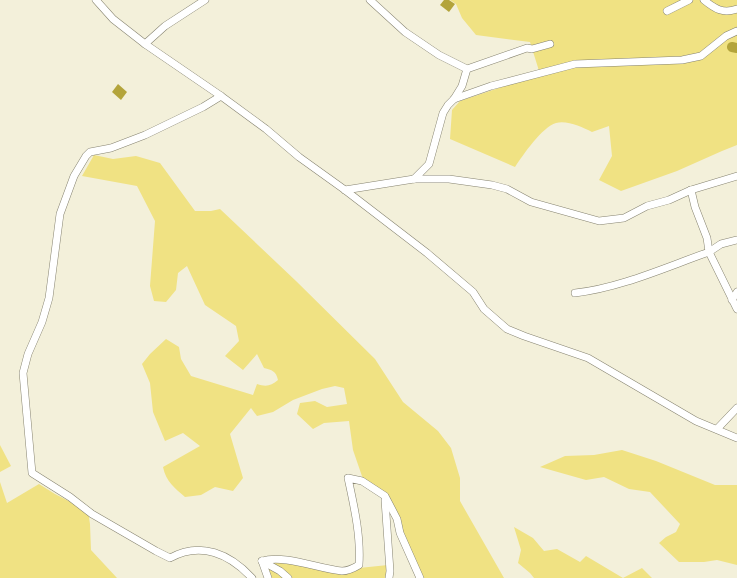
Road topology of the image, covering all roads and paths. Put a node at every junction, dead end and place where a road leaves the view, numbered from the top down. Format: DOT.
graph roads {
  1 [pos="96,0"];
  2 [pos="205,0"];
  3 [pos="370,0"];
  4 [pos="689,0"];
  5 [pos="704,0"];
  6 [pos="737,9"];
  7 [pos="667,11"];
  8 [pos="737,31"];
  9 [pos="145,44"];
  10 [pos="550,44"];
  11 [pos="467,69"];
  12 [pos="221,96"];
  13 [pos="454,99"];
  14 [pos="737,176"];
  15 [pos="414,179"];
  16 [pos="345,190"];
  17 [pos="691,190"];
  18 [pos="737,240"];
  19 [pos="709,252"];
  20 [pos="737,292"];
  21 [pos="575,293"];
  22 [pos="732,300"];
  23 [pos="737,309"];
  24 [pos="737,408"];
  25 [pos="717,429"];
  26 [pos="737,438"];
  27 [pos="385,496"];
  28 [pos="262,561"];
  29 [pos="252,578"];
  30 [pos="268,578"];
  31 [pos="288,578"];
  32 [pos="389,578"];
  33 [pos="420,578"];
  1 -- 9 [label="street"];
  2 -- 9 [label="street"];
  3 -- 11 [label="street"];
  4 -- 7 [label="street"];
  5 -- 6 [label="street"];
  8 -- 13 [label="street"];
  9 -- 12 [label="street"];
  10 -- 11 [label="street"];
  11 -- 13 [label="street"];
  12 -- 16 [label="street"];
  12 -- 29 [label="street"];
  13 -- 15 [label="street"];
  14 -- 17 [label="street"];
  15 -- 16 [label="street"];
  15 -- 17 [label="street"];
  16 -- 25 [label="street"];
  17 -- 19 [label="street"];
  18 -- 19 [label="street"];
  19 -- 21 [label="street"];
  19 -- 22 [label="street"];
  20 -- 22 [label="street"];
  22 -- 23 [label="street"];
  24 -- 25 [label="street"];
  25 -- 26 [label="street"];
  27 -- 28 [label="street"];
  27 -- 32 [label="street"];
  27 -- 33 [label="street"];
  28 -- 30 [label="street"];
  28 -- 31 [label="street"];
}
